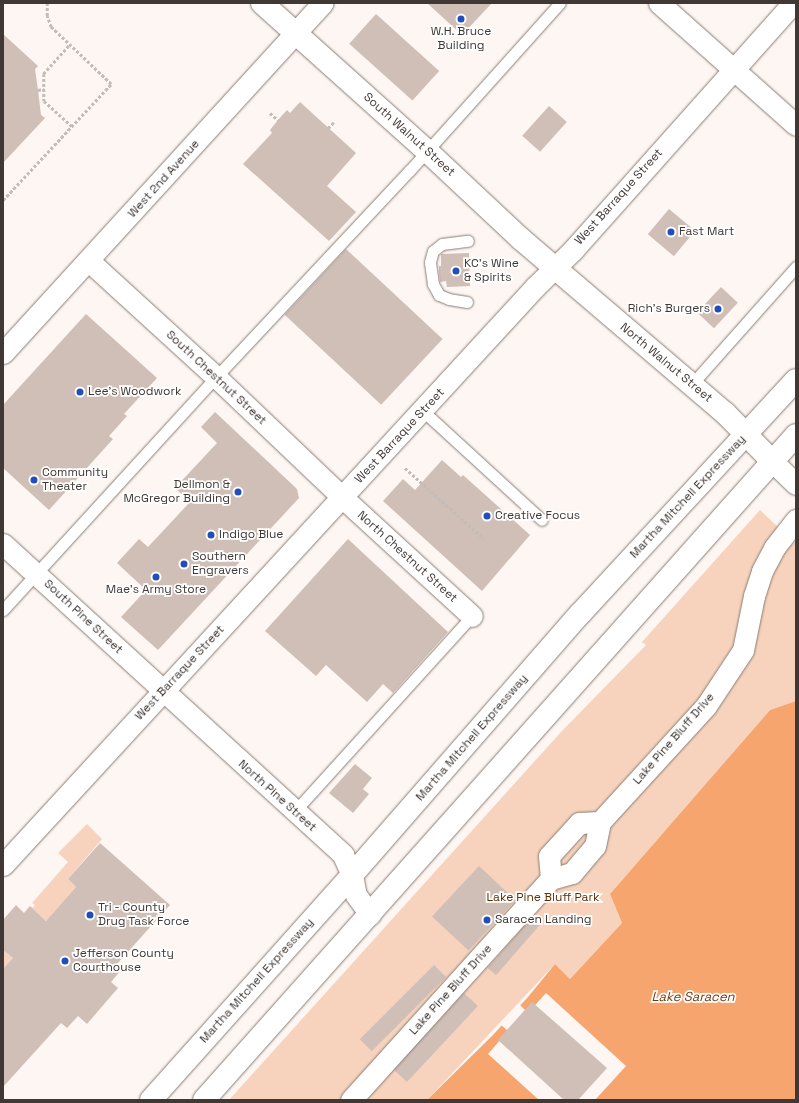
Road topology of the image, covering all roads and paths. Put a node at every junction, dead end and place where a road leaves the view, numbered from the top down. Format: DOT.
graph roads {
  1 [pos="47,3"];
  2 [pos="262,3"];
  3 [pos="323,3"];
  4 [pos="560,3"];
  5 [pos="659,3"];
  6 [pos="793,3"];
  7 [pos="295,33"];
  8 [pos="69,46"];
  9 [pos="733,69"];
  10 [pos="38,90"];
  11 [pos="44,90"];
  12 [pos="270,112"];
  13 [pos="278,120"];
  14 [pos="334,122"];
  15 [pos="796,124"];
  16 [pos="72,126"];
  17 [pos="328,128"];
  18 [pos="427,151"];
  19 [pos="3,200"];
  20 [pos="468,241"];
  21 [pos="89,261"];
  22 [pos="796,267"];
  23 [pos="555,268"];
  24 [pos="467,302"];
  25 [pos="3,353"];
  26 [pos="216,377"];
  27 [pos="796,380"];
  28 [pos="692,384"];
  29 [pos="423,411"];
  30 [pos="746,435"];
  31 [pos="796,435"];
  32 [pos="772,461"];
  33 [pos="405,468"];
  34 [pos="796,484"];
  35 [pos="342,498"];
  36 [pos="542,520"];
  37 [pos="796,520"];
  38 [pos="484,539"];
  39 [pos="3,544"];
  40 [pos="37,574"];
  41 [pos="3,610"];
  42 [pos="472,616"];
  43 [pos="163,691"];
  44 [pos="294,812"];
  45 [pos="600,822"];
  46 [pos="3,865"];
  47 [pos="352,875"];
  48 [pos="551,879"];
  49 [pos="370,914"];
  50 [pos="151,1100"];
  51 [pos="204,1100"];
  52 [pos="351,1100"];
  1 -- 8 [label="path"];
  2 -- 7 [label="main road, South Walnut Street"];
  3 -- 7 [label="street, West 2nd Avenue"];
  4 -- 18 [label="lane"];
  5 -- 9 [label="street"];
  6 -- 9 [label="street, West Barraque Street"];
  7 -- 18 [label="main road, South Walnut Street"];
  7 -- 21 [label="street, West 2nd Avenue"];
  8 -- 11 [label="path"];
  8 -- 16 [label="path"];
  9 -- 15 [label="street"];
  9 -- 23 [label="street, West Barraque Street"];
  10 -- 11 [label="path"];
  11 -- 16 [label="path"];
  12 -- 13 [label="path"];
  14 -- 17 [label="path"];
  16 -- 19 [label="path"];
  18 -- 23 [label="main road, South Walnut Street"];
  18 -- 26 [label="lane"];
  20 -- 24 [label="lane"];
  21 -- 25 [label="street, West 2nd Avenue"];
  21 -- 26 [label="street, South Chestnut Street"];
  22 -- 28 [label="lane"];
  23 -- 28 [label="main road, North Walnut Street"];
  23 -- 29 [label="street, West Barraque Street"];
  26 -- 35 [label="street, South Chestnut Street"];
  26 -- 40 [label="lane"];
  27 -- 30 [label="main road, Martha Mitchell Expressway"];
  28 -- 30 [label="main road, North Walnut Street"];
  29 -- 35 [label="street, West Barraque Street"];
  29 -- 36 [label="lane"];
  30 -- 32 [label="main road, North Walnut Street"];
  30 -- 47 [label="main road, Martha Mitchell Expressway"];
  31 -- 32 [label="main road"];
  32 -- 34 [label="street"];
  32 -- 49 [label="main road"];
  33 -- 38 [label="path"];
  35 -- 42 [label="street, North Chestnut Street"];
  35 -- 43 [label="street, West Barraque Street"];
  37 -- 45 [label="street, Lake Pine Bluff Drive"];
  39 -- 40 [label="street, South Pine Street"];
  40 -- 41 [label="lane"];
  40 -- 43 [label="street, South Pine Street"];
  42 -- 44 [label="lane"];
  43 -- 44 [label="street, North Pine Street"];
  43 -- 46 [label="street, West Barraque Street"];
  44 -- 47 [label="street, North Pine Street"];
  45 -- 48 [label="street"];
  45 -- 48 [label="street"];
  47 -- 49 [label="street, North Pine Street"];
  47 -- 50 [label="main road, Martha Mitchell Expressway"];
  48 -- 52 [label="street, Lake Pine Bluff Drive"];
  49 -- 51 [label="main road"];
}
